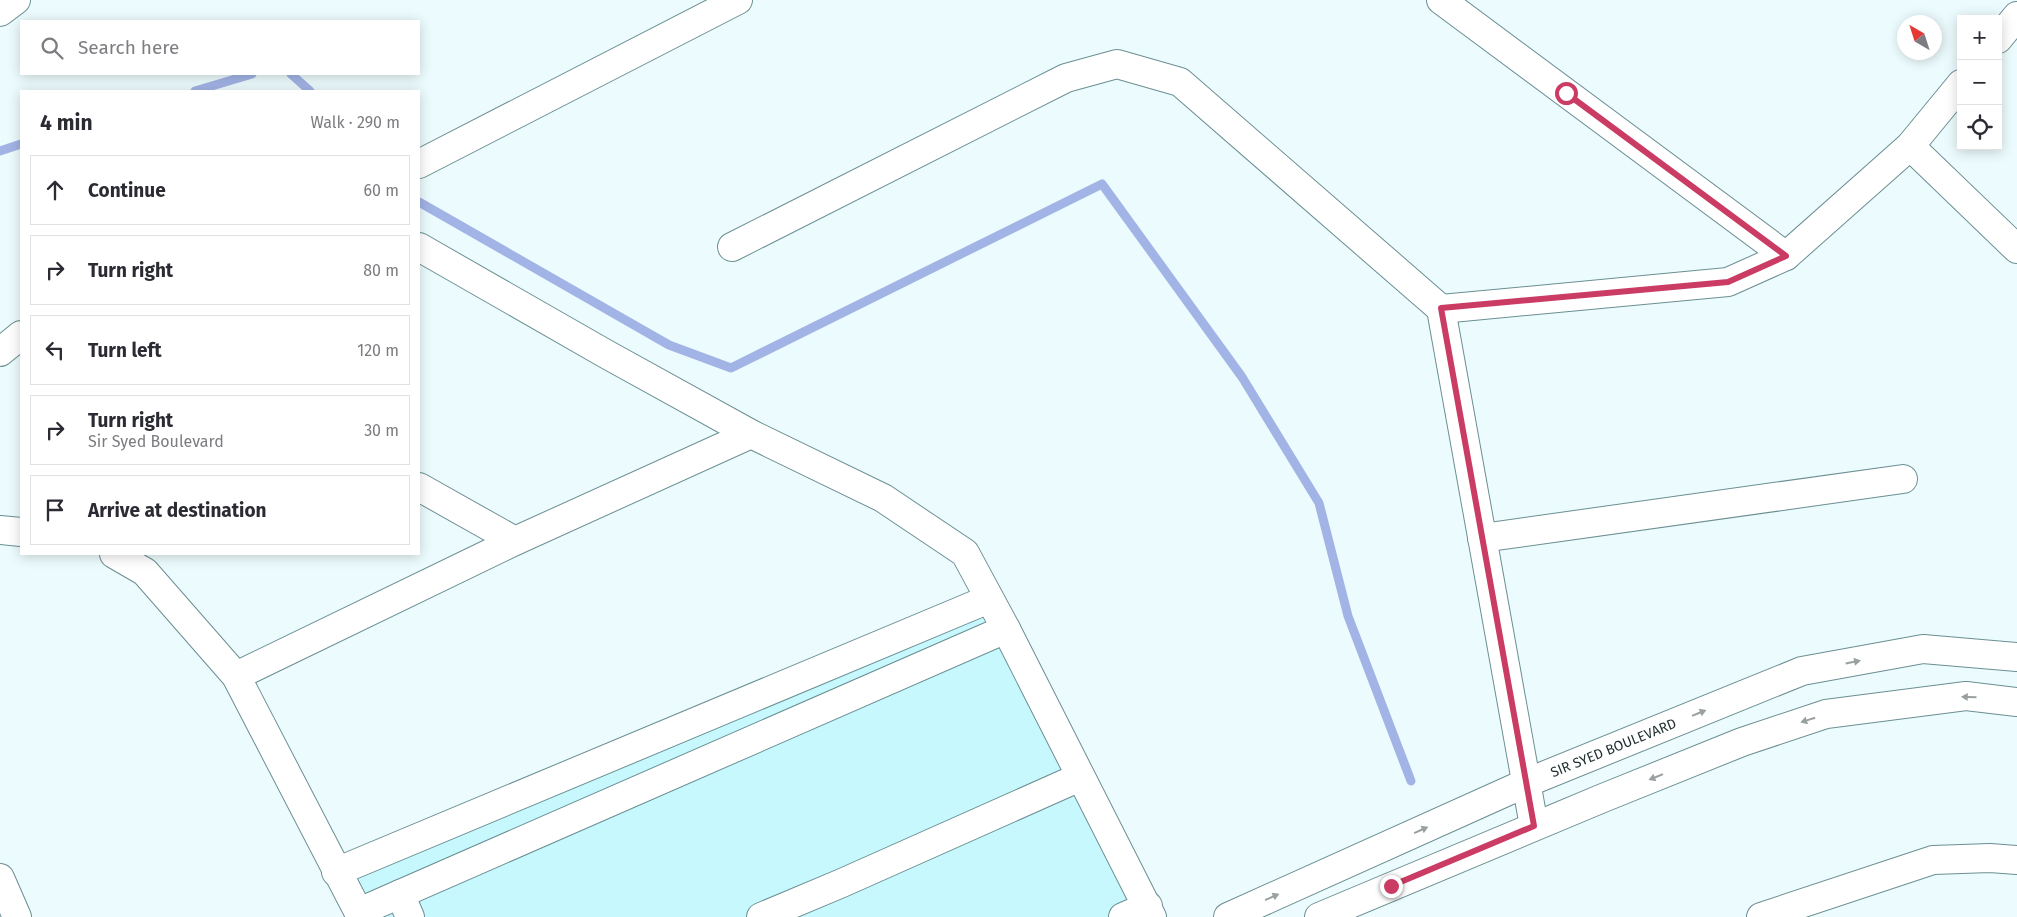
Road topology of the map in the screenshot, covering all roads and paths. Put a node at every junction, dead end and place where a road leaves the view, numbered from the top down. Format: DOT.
graph roads {
  1 [pos="16,0"];
  2 [pos="738,0"];
  3 [pos="1441,0"];
  4 [pos="0,12"];
  5 [pos="2017,16"];
  6 [pos="2002,34"];
  7 [pos="1957,89"];
  8 [pos="1910,146"];
  9 [pos="420,163"];
  10 [pos="732,246"];
  11 [pos="420,248"];
  12 [pos="2017,249"];
  13 [pos="1786,256"];
  14 [pos="1441,308"];
  15 [pos="20,336"];
  16 [pos="0,352"];
  17 [pos="751,434"];
  18 [pos="1903,479"];
  19 [pos="420,488"];
  20 [pos="0,530"];
  21 [pos="20,532"];
  22 [pos="1482,538"];
  23 [pos="514,541"];
  24 [pos="116,555"];
  25 [pos="989,599"];
  26 [pos="1006,629"];
  27 [pos="2017,657"];
  28 [pos="236,676"];
  29 [pos="2017,702"];
  30 [pos="1080,776"];
  31 [pos="1526,783"];
  32 [pos="1534,826"];
  33 [pos="1358,858"];
  34 [pos="2017,860"];
  35 [pos="336,872"];
  36 [pos="0,878"];
  37 [pos="1373,894"];
  38 [pos="405,905"];
  39 [pos="1150,911"];
  40 [pos="360,914"];
  41 [pos="17,917"];
  42 [pos="760,917"];
  43 [pos="1123,917"];
  44 [pos="1228,917"];
  45 [pos="1319,917"];
  46 [pos="1761,917"];
  1 -- 4 [label="street"];
  2 -- 9 [label="street"];
  3 -- 13 [label="street"];
  5 -- 6 [label="street"];
  7 -- 8 [label="street"];
  8 -- 12 [label="street"];
  8 -- 13 [label="street"];
  10 -- 14 [label="street"];
  11 -- 17 [label="street"];
  13 -- 14 [label="street"];
  14 -- 22 [label="street"];
  15 -- 16 [label="street"];
  17 -- 23 [label="street"];
  17 -- 25 [label="street"];
  18 -- 22 [label="street"];
  19 -- 23 [label="street"];
  20 -- 21 [label="street"];
  22 -- 31 [label="street"];
  23 -- 28 [label="street"];
  24 -- 28 [label="street"];
  25 -- 26 [label="street"];
  25 -- 35 [label="street"];
  26 -- 30 [label="street"];
  26 -- 38 [label="street"];
  31 -- 27 [label="street, SIR SYED BOULEVARD, one-way"];
  28 -- 35 [label="street"];
  29 -- 32 [label="street, one-way"];
  30 -- 39 [label="street"];
  30 -- 42 [label="street"];
  31 -- 32 [label="street"];
  33 -- 31 [label="street, SIR SYED BOULEVARD, one-way"];
  32 -- 37 [label="street"];
  33 -- 37 [label="street"];
  44 -- 33 [label="street, SIR SYED BOULEVARD, one-way"];
  34 -- 46 [label="street"];
  35 -- 40 [label="street"];
  36 -- 41 [label="street"];
  37 -- 45 [label="street"];
  38 -- 40 [label="street"];
  39 -- 43 [label="street"];
}
